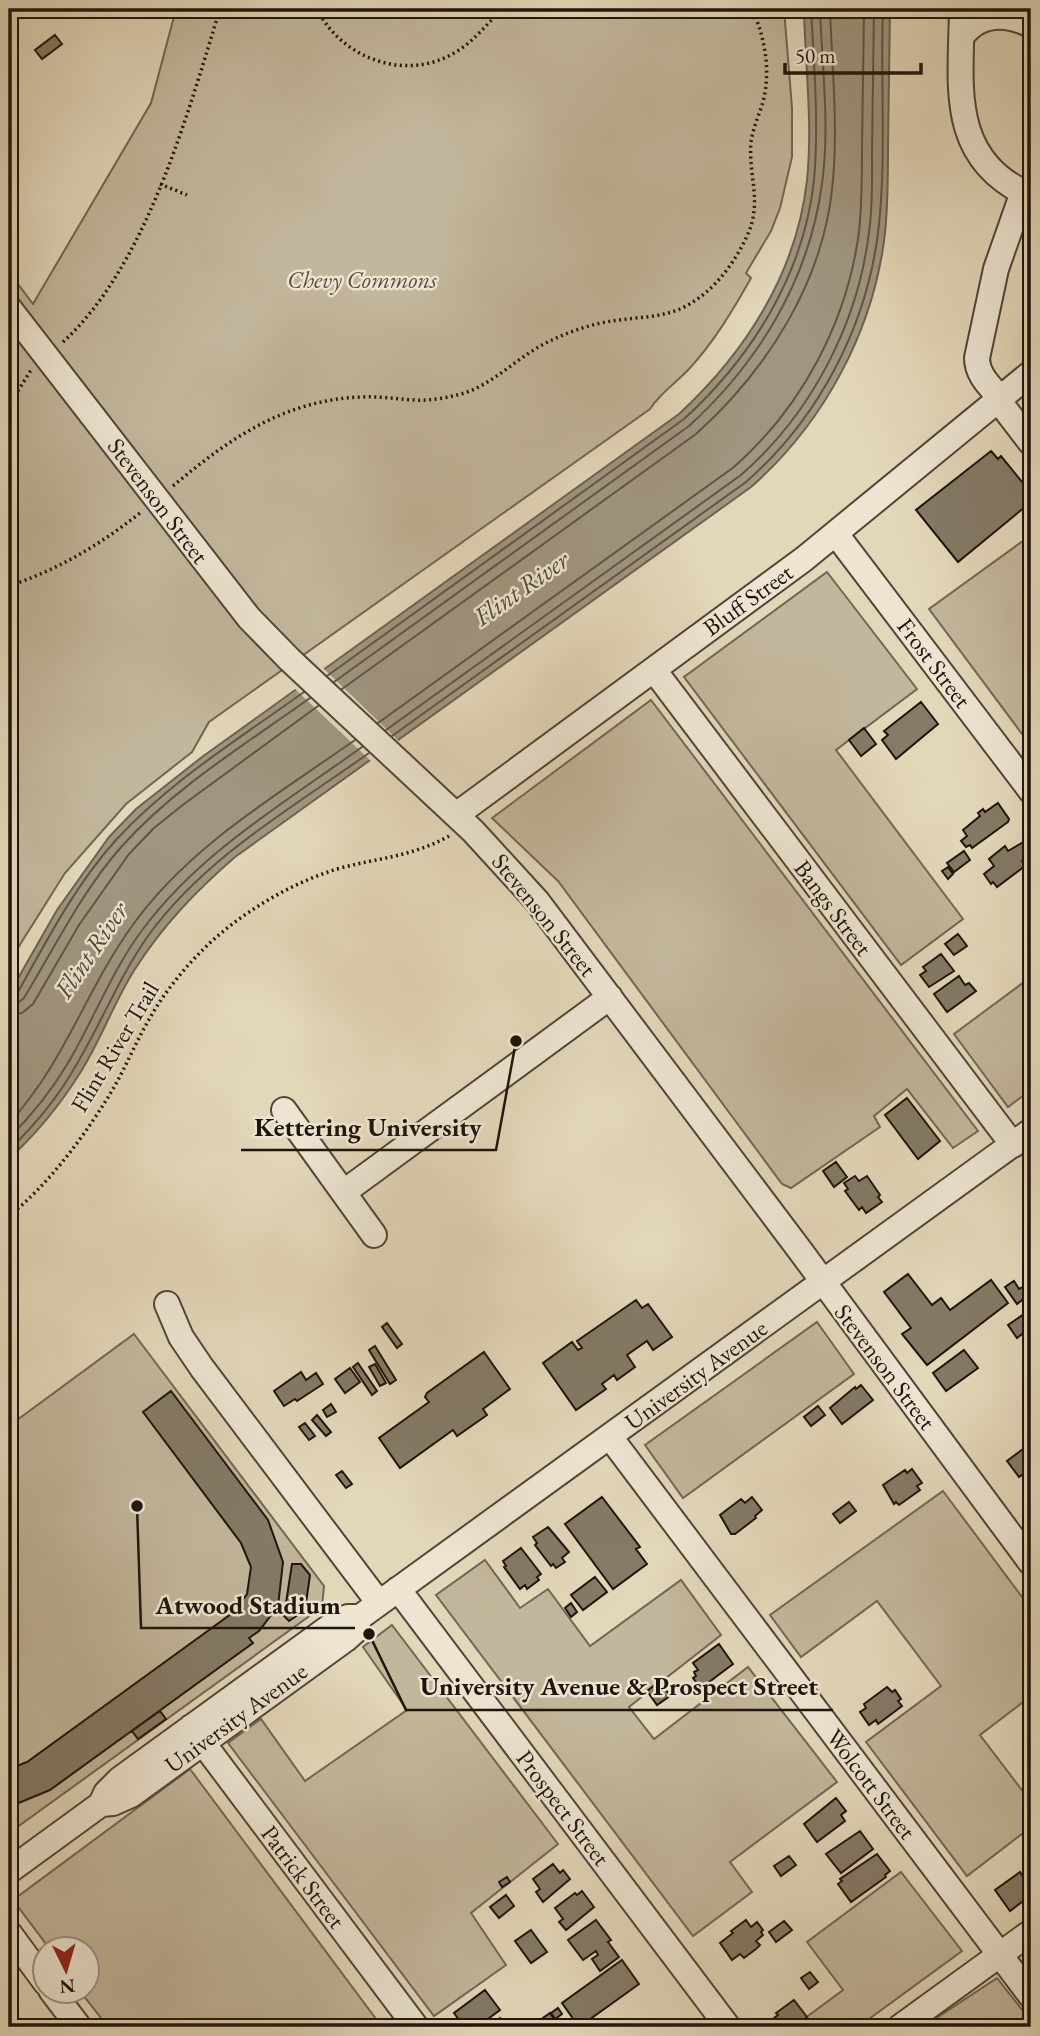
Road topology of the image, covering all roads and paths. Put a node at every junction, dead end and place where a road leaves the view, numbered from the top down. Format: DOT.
graph roads {
  1 [pos="220,9"];
  2 [pos="317,9"];
  3 [pos="503,9"];
  4 [pos="752,9"];
  5 [pos="962,9"];
  6 [pos="978,9"];
  7 [pos="1031,25"];
  8 [pos="962,36"];
  9 [pos="160,184"];
  10 [pos="187,194"];
  11 [pos="1027,194"];
  12 [pos="9,308"];
  13 [pos="57,348"];
  14 [pos="34,366"];
  15 [pos="1031,373"];
  16 [pos="999,399"];
  17 [pos="9,405"];
  18 [pos="1031,443"];
  19 [pos="166,492"];
  20 [pos="147,507"];
  21 [pos="836,534"];
  22 [pos="9,586"];
  23 [pos="654,670"];
  24 [pos="1031,791"];
  25 [pos="454,824"];
  26 [pos="610,997"];
  27 [pos="284,1110"];
  28 [pos="1022,1138"];
  29 [pos="344,1192"];
  30 [pos="9,1216"];
  31 [pos="374,1235"];
  32 [pos="823,1283"];
  33 [pos="167,1304"];
  34 [pos="610,1437"];
  35 [pos="1031,1563"];
  36 [pos="379,1603"];
  37 [pos="197,1735"];
  38 [pos="9,1871"];
  39 [pos="1031,1932"];
  40 [pos="9,1933"];
  41 [pos="1000,1955"];
  42 [pos="32,1964"];
  43 [pos="1031,1996"];
  44 [pos="62,2004"];
  45 [pos="79,2027"];
  46 [pos="416,2027"];
  47 [pos="728,2027"];
  48 [pos="900,2027"];
  1 -- 9 [label="path"];
  2 -- 3 [label="path"];
  4 -- 19 [label="path"];
  5 -- 8 [label="street"];
  6 -- 8 [label="street"];
  7 -- 8 [label="street"];
  8 -- 11 [label="street"];
  9 -- 10 [label="path"];
  9 -- 13 [label="path"];
  11 -- 16 [label="street"];
  12 -- 25 [label="street, Stevenson Street"];
  14 -- 17 [label="path"];
  15 -- 16 [label="street, Bluff Street"];
  16 -- 18 [label="street"];
  16 -- 21 [label="street, Bluff Street"];
  20 -- 22 [label="path"];
  21 -- 23 [label="street, Bluff Street"];
  21 -- 24 [label="street, Frost Street"];
  23 -- 25 [label="street, Bluff Street"];
  23 -- 28 [label="street, Bangs Street"];
  25 -- 26 [label="street, Stevenson Street"];
  25 -- 30 [label="path, Flint River Trail"];
  26 -- 29 [label="street"];
  26 -- 32 [label="street, Stevenson Street"];
  27 -- 29 [label="street"];
  28 -- 32 [label="street, University Avenue"];
  29 -- 31 [label="street"];
  32 -- 34 [label="street, University Avenue"];
  32 -- 35 [label="street, Stevenson Street"];
  33 -- 36 [label="street, Prospect Street"];
  34 -- 36 [label="street, University Avenue"];
  34 -- 41 [label="street, Wolcott Street"];
  36 -- 37 [label="street, University Avenue"];
  36 -- 47 [label="street, Prospect Street"];
  37 -- 38 [label="street, University Avenue"];
  37 -- 46 [label="street, Patrick Street"];
  39 -- 41 [label="street"];
  40 -- 42 [label="street"];
  41 -- 43 [label="street, Wolcott Street"];
  41 -- 48 [label="street"];
  44 -- 45 [label="street"];
}
